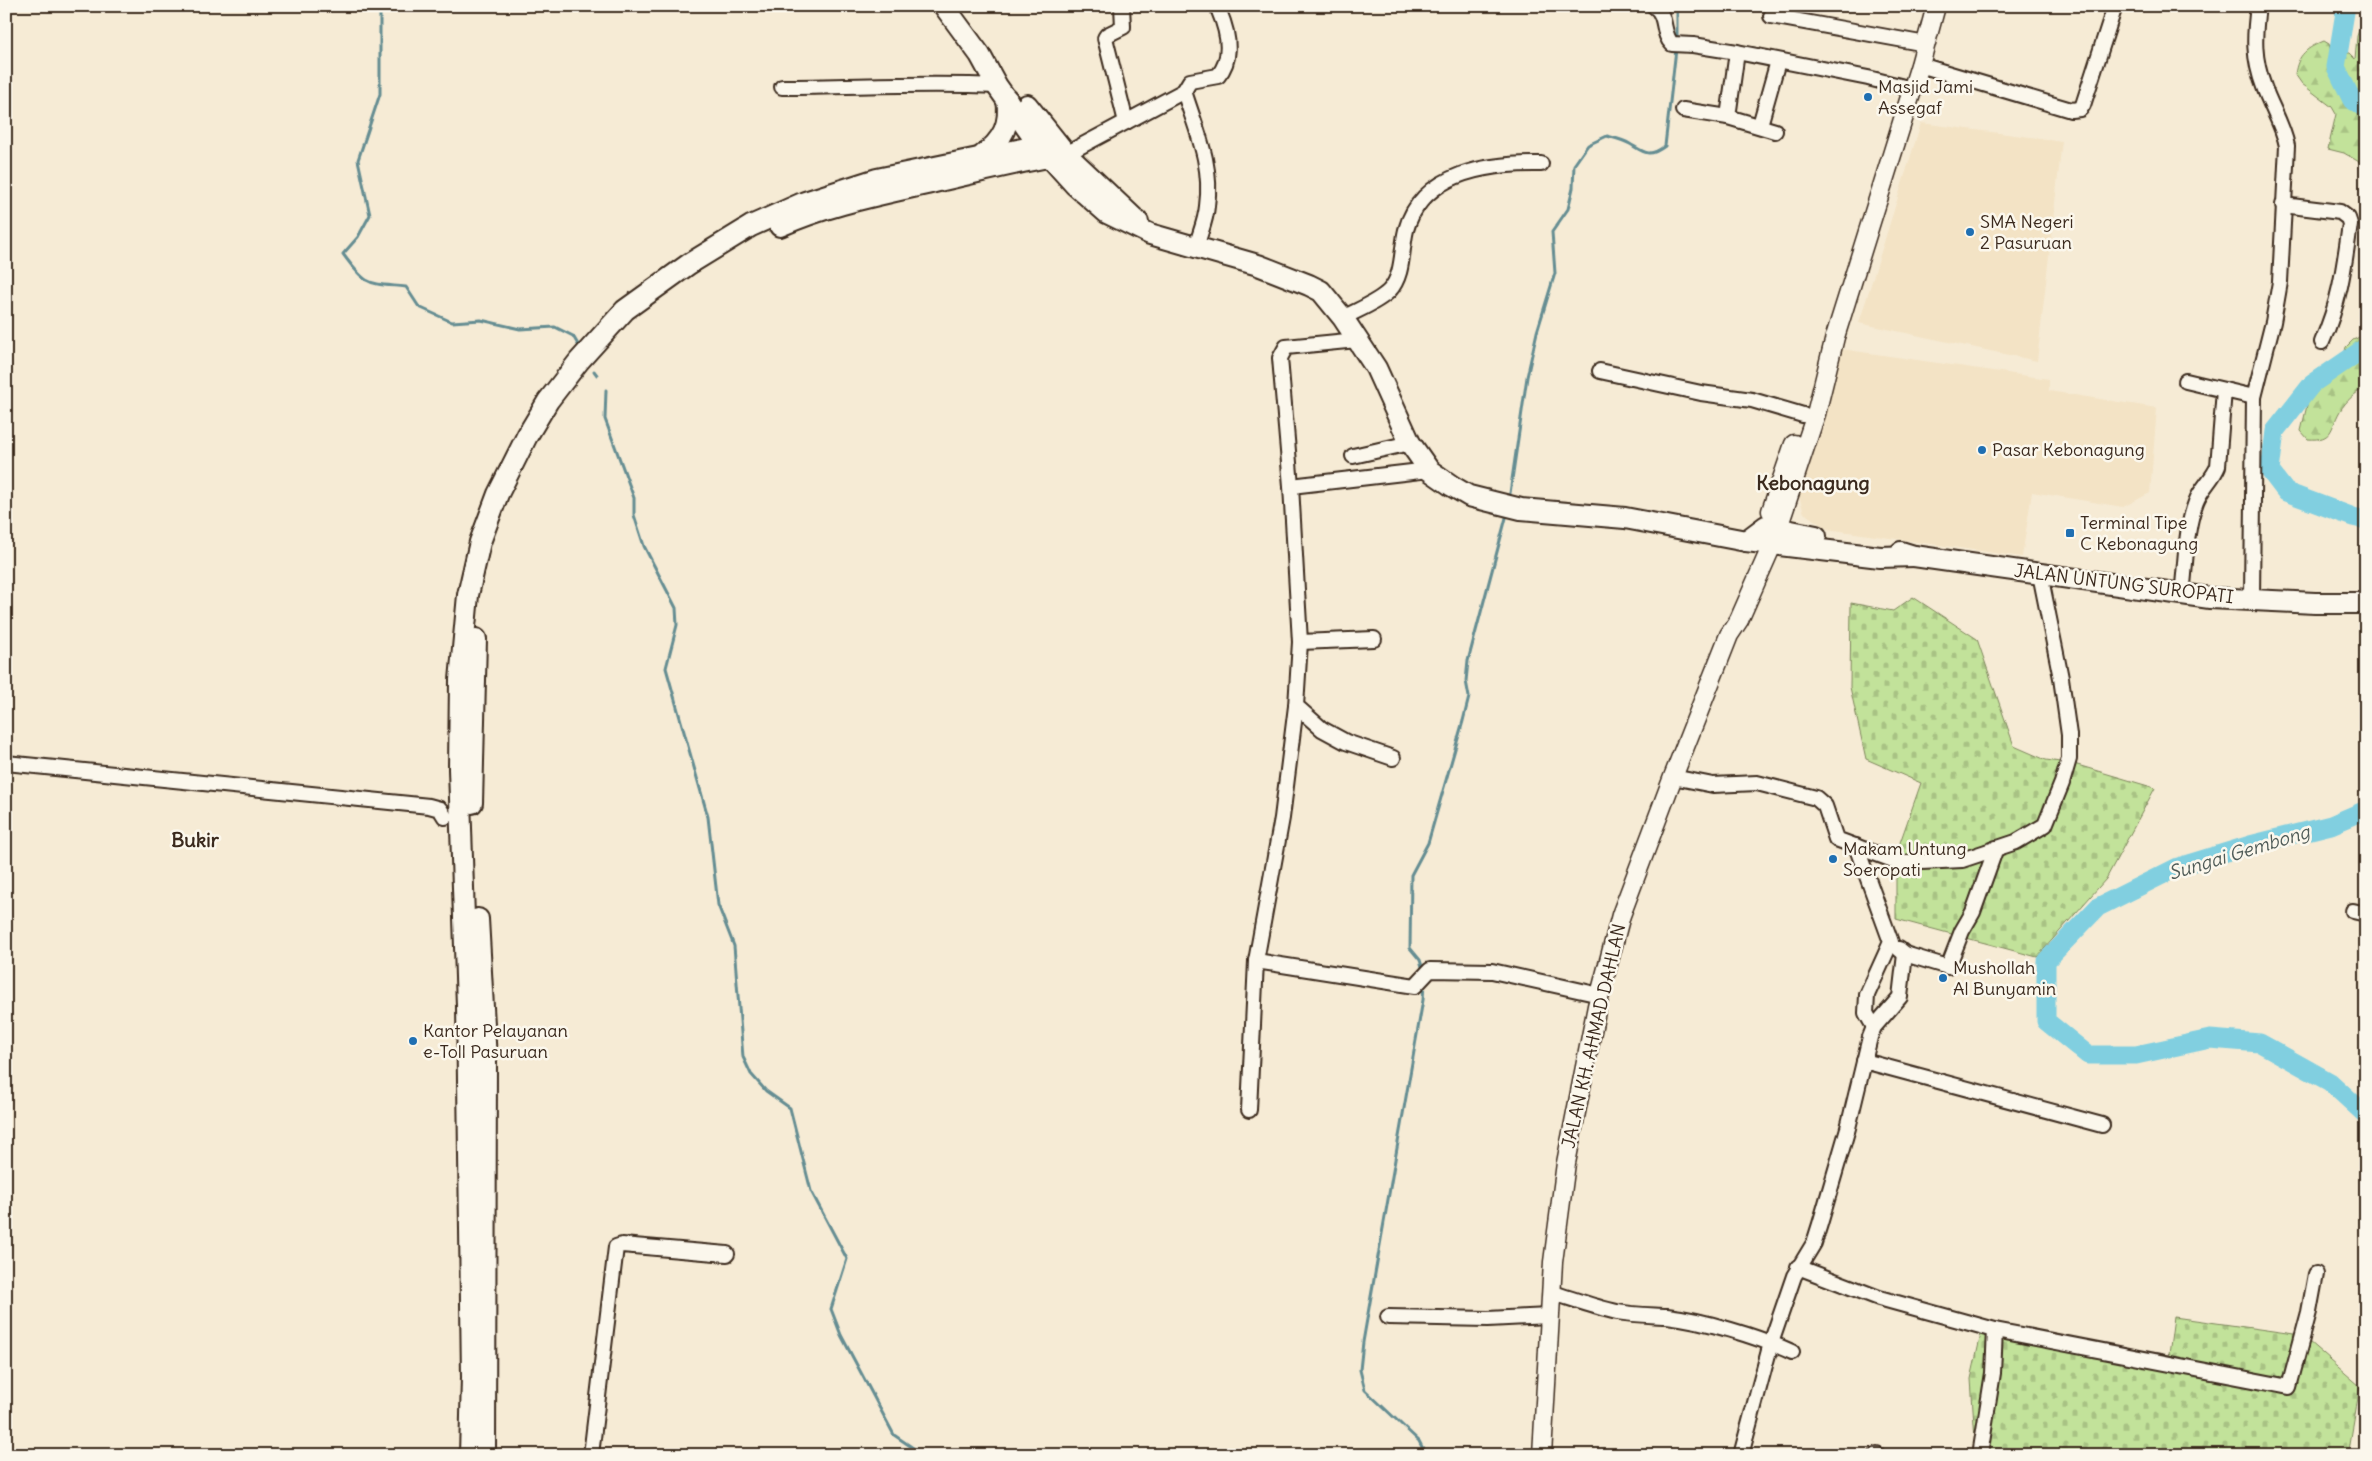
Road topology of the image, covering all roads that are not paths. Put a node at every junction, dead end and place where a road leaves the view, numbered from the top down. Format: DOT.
graph roads {
  1 [pos="944,6"];
  2 [pos="1122,6"];
  3 [pos="1654,6"];
  4 [pos="1936,6"];
  5 [pos="2115,6"];
  6 [pos="2258,6"];
  7 [pos="1219,11"];
  8 [pos="1771,16"];
  9 [pos="1926,44"];
  10 [pos="1737,52"];
  11 [pos="980,55"];
  12 [pos="1778,61"];
  13 [pos="1920,65"];
  14 [pos="782,87"];
  15 [pos="1912,89"];
  16 [pos="1184,91"];
  17 [pos="1002,92"];
  18 [pos="1683,110"];
  19 [pos="1728,117"];
  20 [pos="1126,122"];
  21 [pos="1760,125"];
  22 [pos="1776,131"];
  23 [pos="1052,149"];
  24 [pos="983,155"];
  25 [pos="1015,163"];
  26 [pos="1541,164"];
  27 [pos="1075,185"];
  28 [pos="2283,205"];
  29 [pos="1150,234"];
  30 [pos="1196,246"];
  31 [pos="1343,318"];
  32 [pos="1357,340"];
  33 [pos="2322,342"];
  34 [pos="1600,371"];
  35 [pos="2186,381"];
  36 [pos="1822,386"];
  37 [pos="2224,390"];
  38 [pos="2254,397"];
  39 [pos="1804,415"];
  40 [pos="1410,443"];
  41 [pos="1353,456"];
  42 [pos="1429,470"];
  43 [pos="1291,486"];
  44 [pos="1765,536"];
  45 [pos="2040,574"];
  46 [pos="2182,594"];
  47 [pos="2252,599"];
  48 [pos="2366,603"];
  49 [pos="1374,639"];
  50 [pos="1300,642"];
  51 [pos="1296,706"];
  52 [pos="1393,758"];
  53 [pos="6,763"];
  54 [pos="1672,778"];
  55 [pos="445,817"];
  56 [pos="1856,846"];
  57 [pos="1996,848"];
  58 [pos="1891,942"];
  59 [pos="1905,954"];
  60 [pos="1256,961"];
  61 [pos="1600,995"];
  62 [pos="1874,1027"];
  63 [pos="1864,1061"];
  64 [pos="1249,1110"];
  65 [pos="2102,1125"];
  66 [pos="727,1254"];
  67 [pos="1798,1267"];
  68 [pos="2316,1274"];
  69 [pos="1550,1292"];
  70 [pos="1549,1316"];
  71 [pos="1388,1317"];
  72 [pos="1995,1330"];
  73 [pos="1771,1343"];
  74 [pos="1792,1352"];
  75 [pos="470,1455"];
  76 [pos="485,1455"];
  77 [pos="592,1455"];
  78 [pos="1542,1455"];
  79 [pos="1741,1455"];
  80 [pos="1980,1455"];
  1 -- 11 [label="highway"];
  2 -- 20 [label="street"];
  3 -- 10 [label="street"];
  4 -- 9 [label="main road"];
  5 -- 13 [label="street"];
  6 -- 28 [label="street"];
  7 -- 16 [label="street"];
  8 -- 9 [label="street"];
  9 -- 13 [label="main road"];
  10 -- 12 [label="street"];
  10 -- 19 [label="street"];
  11 -- 17 [label="highway"];
  11 -- 23 [label="highway"];
  12 -- 15 [label="street"];
  12 -- 21 [label="street"];
  13 -- 15 [label="main road"];
  14 -- 17 [label="street"];
  15 -- 36 [label="main road"];
  16 -- 20 [label="street"];
  16 -- 30 [label="street"];
  17 -- 23 [label="highway"];
  17 -- 24 [label="highway"];
  18 -- 19 [label="street"];
  19 -- 21 [label="street"];
  20 -- 23 [label="street"];
  21 -- 22 [label="street"];
  23 -- 24 [label="highway"];
  23 -- 25 [label="highway"];
  23 -- 27 [label="highway"];
  23 -- 29 [label="highway"];
  24 -- 75 [label="highway"];
  25 -- 27 [label="highway"];
  25 -- 76 [label="highway"];
  26 -- 31 [label="street"];
  27 -- 29 [label="highway"];
  28 -- 33 [label="street"];
  28 -- 38 [label="street"];
  29 -- 30 [label="highway"];
  30 -- 31 [label="highway"];
  31 -- 32 [label="highway"];
  32 -- 40 [label="highway"];
  32 -- 43 [label="street"];
  34 -- 39 [label="street"];
  35 -- 37 [label="street"];
  36 -- 39 [label="main road"];
  36 -- 44 [label="main road"];
  37 -- 38 [label="street"];
  37 -- 46 [label="street"];
  38 -- 47 [label="street"];
  39 -- 44 [label="main road"];
  40 -- 41 [label="street"];
  40 -- 42 [label="highway"];
  42 -- 43 [label="street"];
  42 -- 44 [label="highway, JALAN UNTUNG SUROPATI"];
  43 -- 50 [label="street"];
  44 -- 45 [label="highway, JALAN UNTUNG SUROPATI"];
  44 -- 54 [label="main road, JALAN KH. AHMAD DAHLAN"];
  45 -- 46 [label="highway, JALAN UNTUNG SUROPATI"];
  45 -- 57 [label="street"];
  46 -- 47 [label="highway, JALAN UNTUNG SUROPATI"];
  47 -- 48 [label="highway, JALAN UNTUNG SUROPATI"];
  49 -- 50 [label="street"];
  50 -- 51 [label="street"];
  51 -- 52 [label="street"];
  51 -- 60 [label="street"];
  53 -- 55 [label="street"];
  54 -- 56 [label="street"];
  54 -- 61 [label="main road, JALAN KH. AHMAD DAHLAN"];
  56 -- 57 [label="street"];
  56 -- 58 [label="street"];
  57 -- 59 [label="street"];
  58 -- 59 [label="street"];
  58 -- 62 [label="street"];
  59 -- 62 [label="street"];
  60 -- 61 [label="street"];
  60 -- 64 [label="street"];
  61 -- 69 [label="main road, JALAN KH. AHMAD DAHLAN"];
  62 -- 63 [label="street"];
  63 -- 65 [label="street"];
  63 -- 67 [label="street"];
  66 -- 77 [label="street"];
  67 -- 72 [label="street"];
  67 -- 73 [label="street"];
  68 -- 72 [label="street"];
  69 -- 70 [label="main road, JALAN KH. AHMAD DAHLAN"];
  69 -- 73 [label="street"];
  70 -- 71 [label="street"];
  70 -- 78 [label="main road, JALAN KH. AHMAD DAHLAN"];
  72 -- 80 [label="street"];
  73 -- 74 [label="street"];
  73 -- 79 [label="street"];
}
